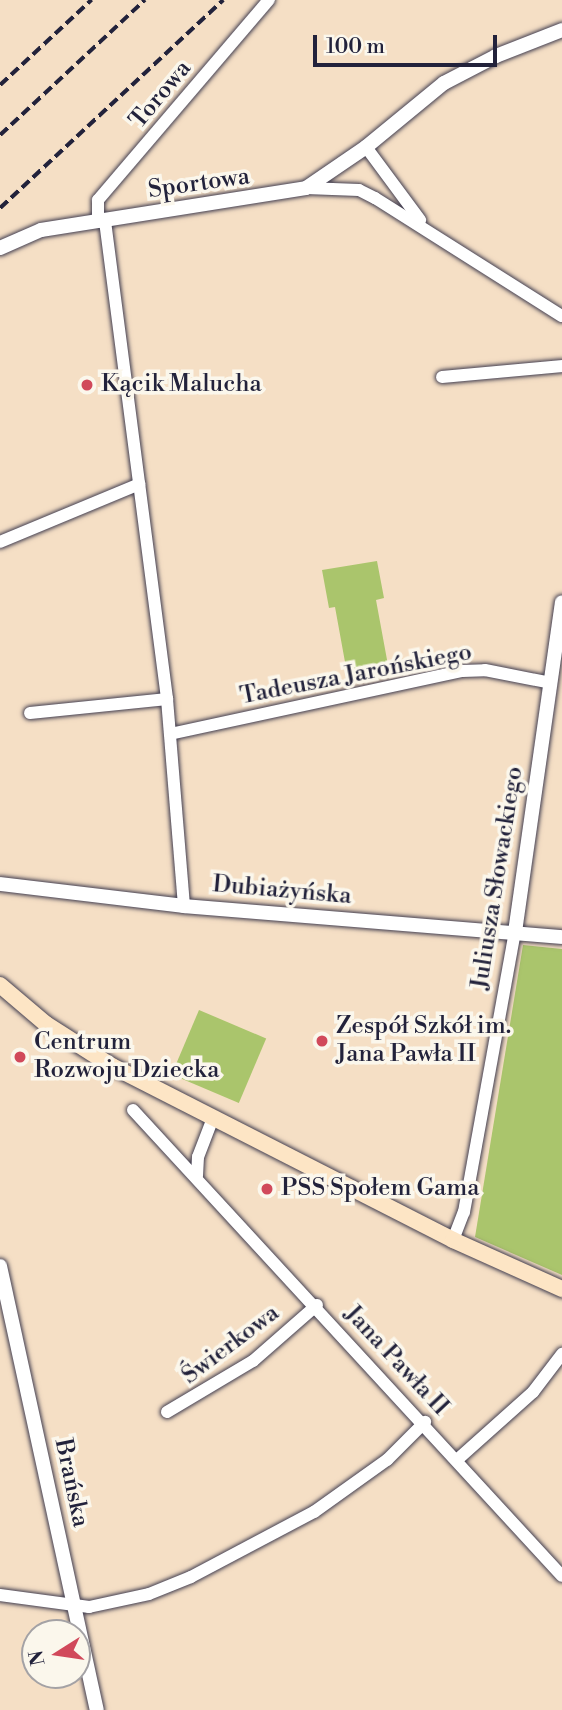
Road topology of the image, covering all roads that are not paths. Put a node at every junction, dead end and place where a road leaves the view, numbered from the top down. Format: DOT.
graph roads {
  1 [pos="269,0"];
  2 [pos="562,30"];
  3 [pos="366,147"];
  4 [pos="306,188"];
  5 [pos="101,221"];
  6 [pos="422,223"];
  7 [pos="0,248"];
  8 [pos="562,316"];
  9 [pos="562,366"];
  10 [pos="442,377"];
  11 [pos="139,484"];
  12 [pos="0,542"];
  13 [pos="562,602"];
  14 [pos="560,632"];
  15 [pos="551,683"];
  16 [pos="167,699"];
  17 [pos="30,713"];
  18 [pos="170,734"];
  19 [pos="0,884"];
  20 [pos="184,906"];
  21 [pos="515,932"];
  22 [pos="562,937"];
  23 [pos="0,985"];
  24 [pos="133,1111"];
  25 [pos="212,1120"];
  26 [pos="197,1176"];
  27 [pos="453,1240"];
  28 [pos="0,1266"];
  29 [pos="562,1289"];
  30 [pos="317,1305"];
  31 [pos="562,1354"];
  32 [pos="167,1412"];
  33 [pos="425,1423"];
  34 [pos="458,1459"];
  35 [pos="562,1576"];
  36 [pos="0,1595"];
  37 [pos="74,1605"];
  38 [pos="97,1710"];
  1 -- 5 [label="street, Torowa"];
  2 -- 3 [label="street"];
  3 -- 4 [label="street, Sportowa"];
  3 -- 6 [label="street, Sportowa"];
  4 -- 5 [label="street, Sportowa"];
  4 -- 6 [label="street, Sportowa"];
  5 -- 7 [label="street, Sportowa"];
  5 -- 11 [label="street"];
  6 -- 8 [label="street, Sportowa"];
  9 -- 10 [label="street"];
  11 -- 12 [label="street"];
  11 -- 16 [label="street"];
  13 -- 14 [label="street, Juliusza Słowackiego"];
  14 -- 15 [label="street, Juliusza Słowackiego"];
  15 -- 18 [label="street, Tadeusza Jarońskiego"];
  15 -- 21 [label="street, Juliusza Słowackiego"];
  16 -- 17 [label="street"];
  16 -- 18 [label="street"];
  18 -- 20 [label="street"];
  19 -- 20 [label="street, Dubiażyńska"];
  20 -- 21 [label="street, Dubiażyńska"];
  21 -- 22 [label="street, Dubiażyńska"];
  21 -- 27 [label="street, Juliusza Słowackiego"];
  23 -- 25 [label="main road"];
  24 -- 26 [label="street, Jana Pawła II"];
  25 -- 26 [label="street"];
  25 -- 27 [label="main road"];
  26 -- 30 [label="street, Jana Pawła II"];
  27 -- 29 [label="main road"];
  28 -- 37 [label="street, Brańska"];
  30 -- 32 [label="street, Świerkowa"];
  30 -- 33 [label="street, Jana Pawła II"];
  31 -- 34 [label="street"];
  33 -- 34 [label="street, Jana Pawła II"];
  33 -- 37 [label="street"];
  34 -- 35 [label="street, Jana Pawła II"];
  36 -- 37 [label="street"];
  37 -- 38 [label="street, Brańska"];
}
